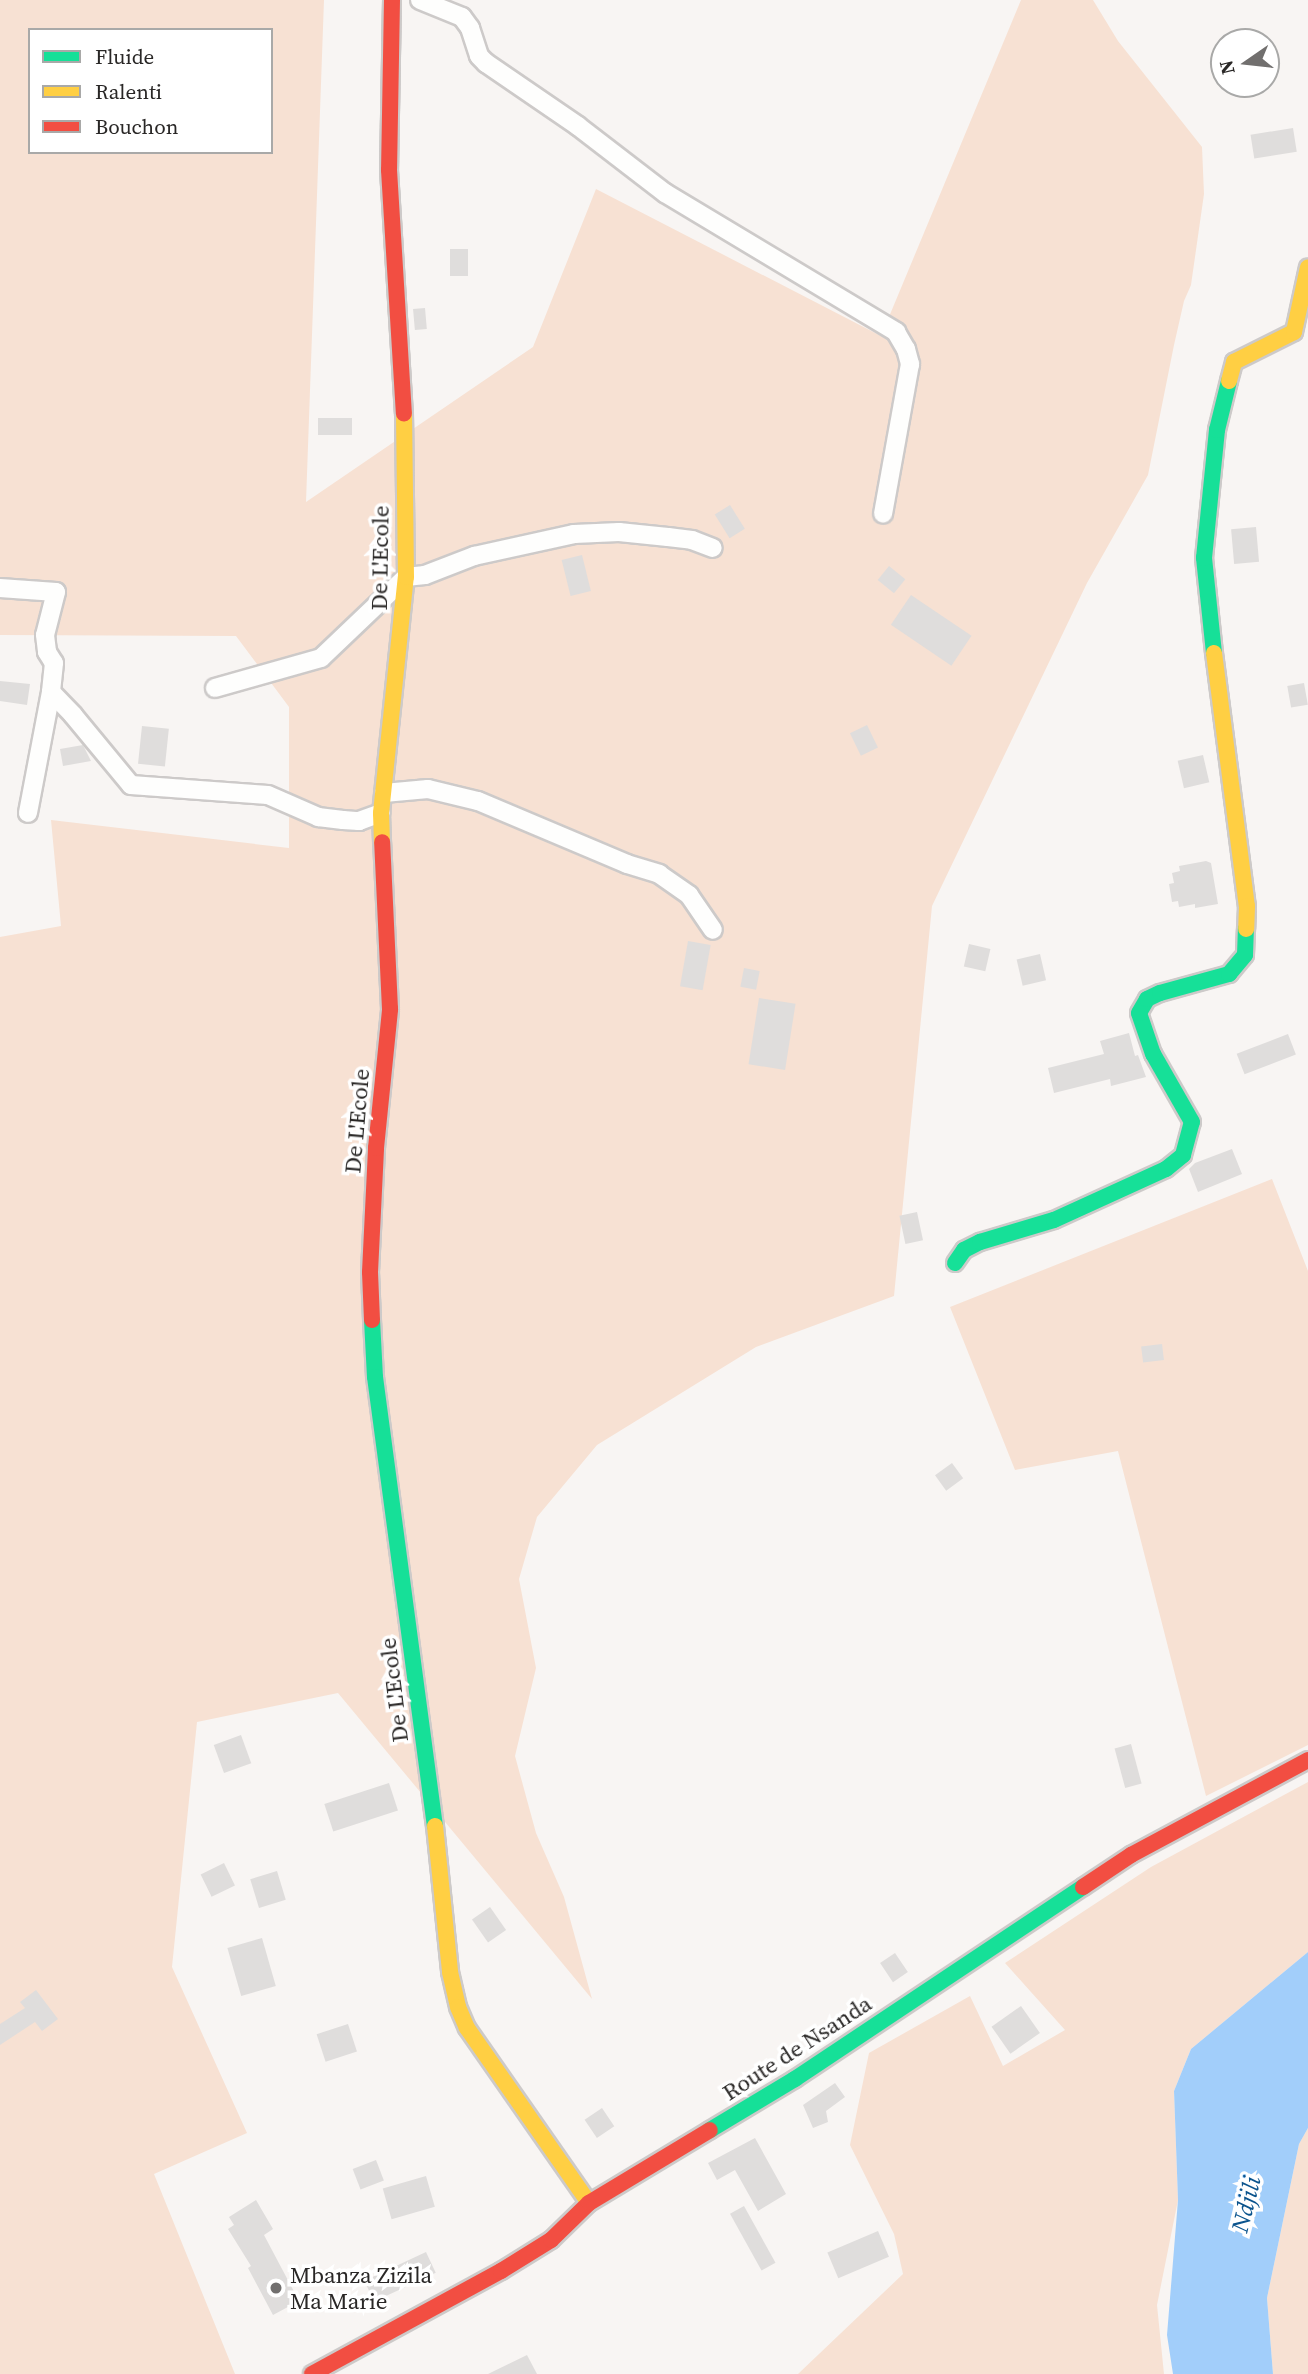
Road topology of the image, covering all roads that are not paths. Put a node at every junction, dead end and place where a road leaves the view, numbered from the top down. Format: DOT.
graph roads {
  1 [pos="392,0"];
  2 [pos="420,0"];
  3 [pos="1308,267"];
  4 [pos="883,514"];
  5 [pos="713,548"];
  6 [pos="406,577"];
  7 [pos="0,588"];
  8 [pos="215,688"];
  9 [pos="51,692"];
  10 [pos="384,793"];
  11 [pos="28,813"];
  12 [pos="381,813"];
  13 [pos="713,930"];
  14 [pos="955,1263"];
  15 [pos="1308,1760"];
  16 [pos="589,2203"];
  17 [pos="312,2374"];
  1 -- 6 [label="street, De L'Ecole"];
  2 -- 4 [label="street"];
  3 -- 14 [label="street"];
  5 -- 6 [label="street"];
  6 -- 8 [label="street"];
  6 -- 10 [label="street, De L'Ecole"];
  7 -- 9 [label="street"];
  9 -- 11 [label="street"];
  9 -- 12 [label="street"];
  10 -- 12 [label="street, De L'Ecole"];
  10 -- 13 [label="street"];
  12 -- 16 [label="street, De L'Ecole"];
  15 -- 16 [label="street, Route de Nsanda"];
  16 -- 17 [label="street, Route de Nsanda"];
}
